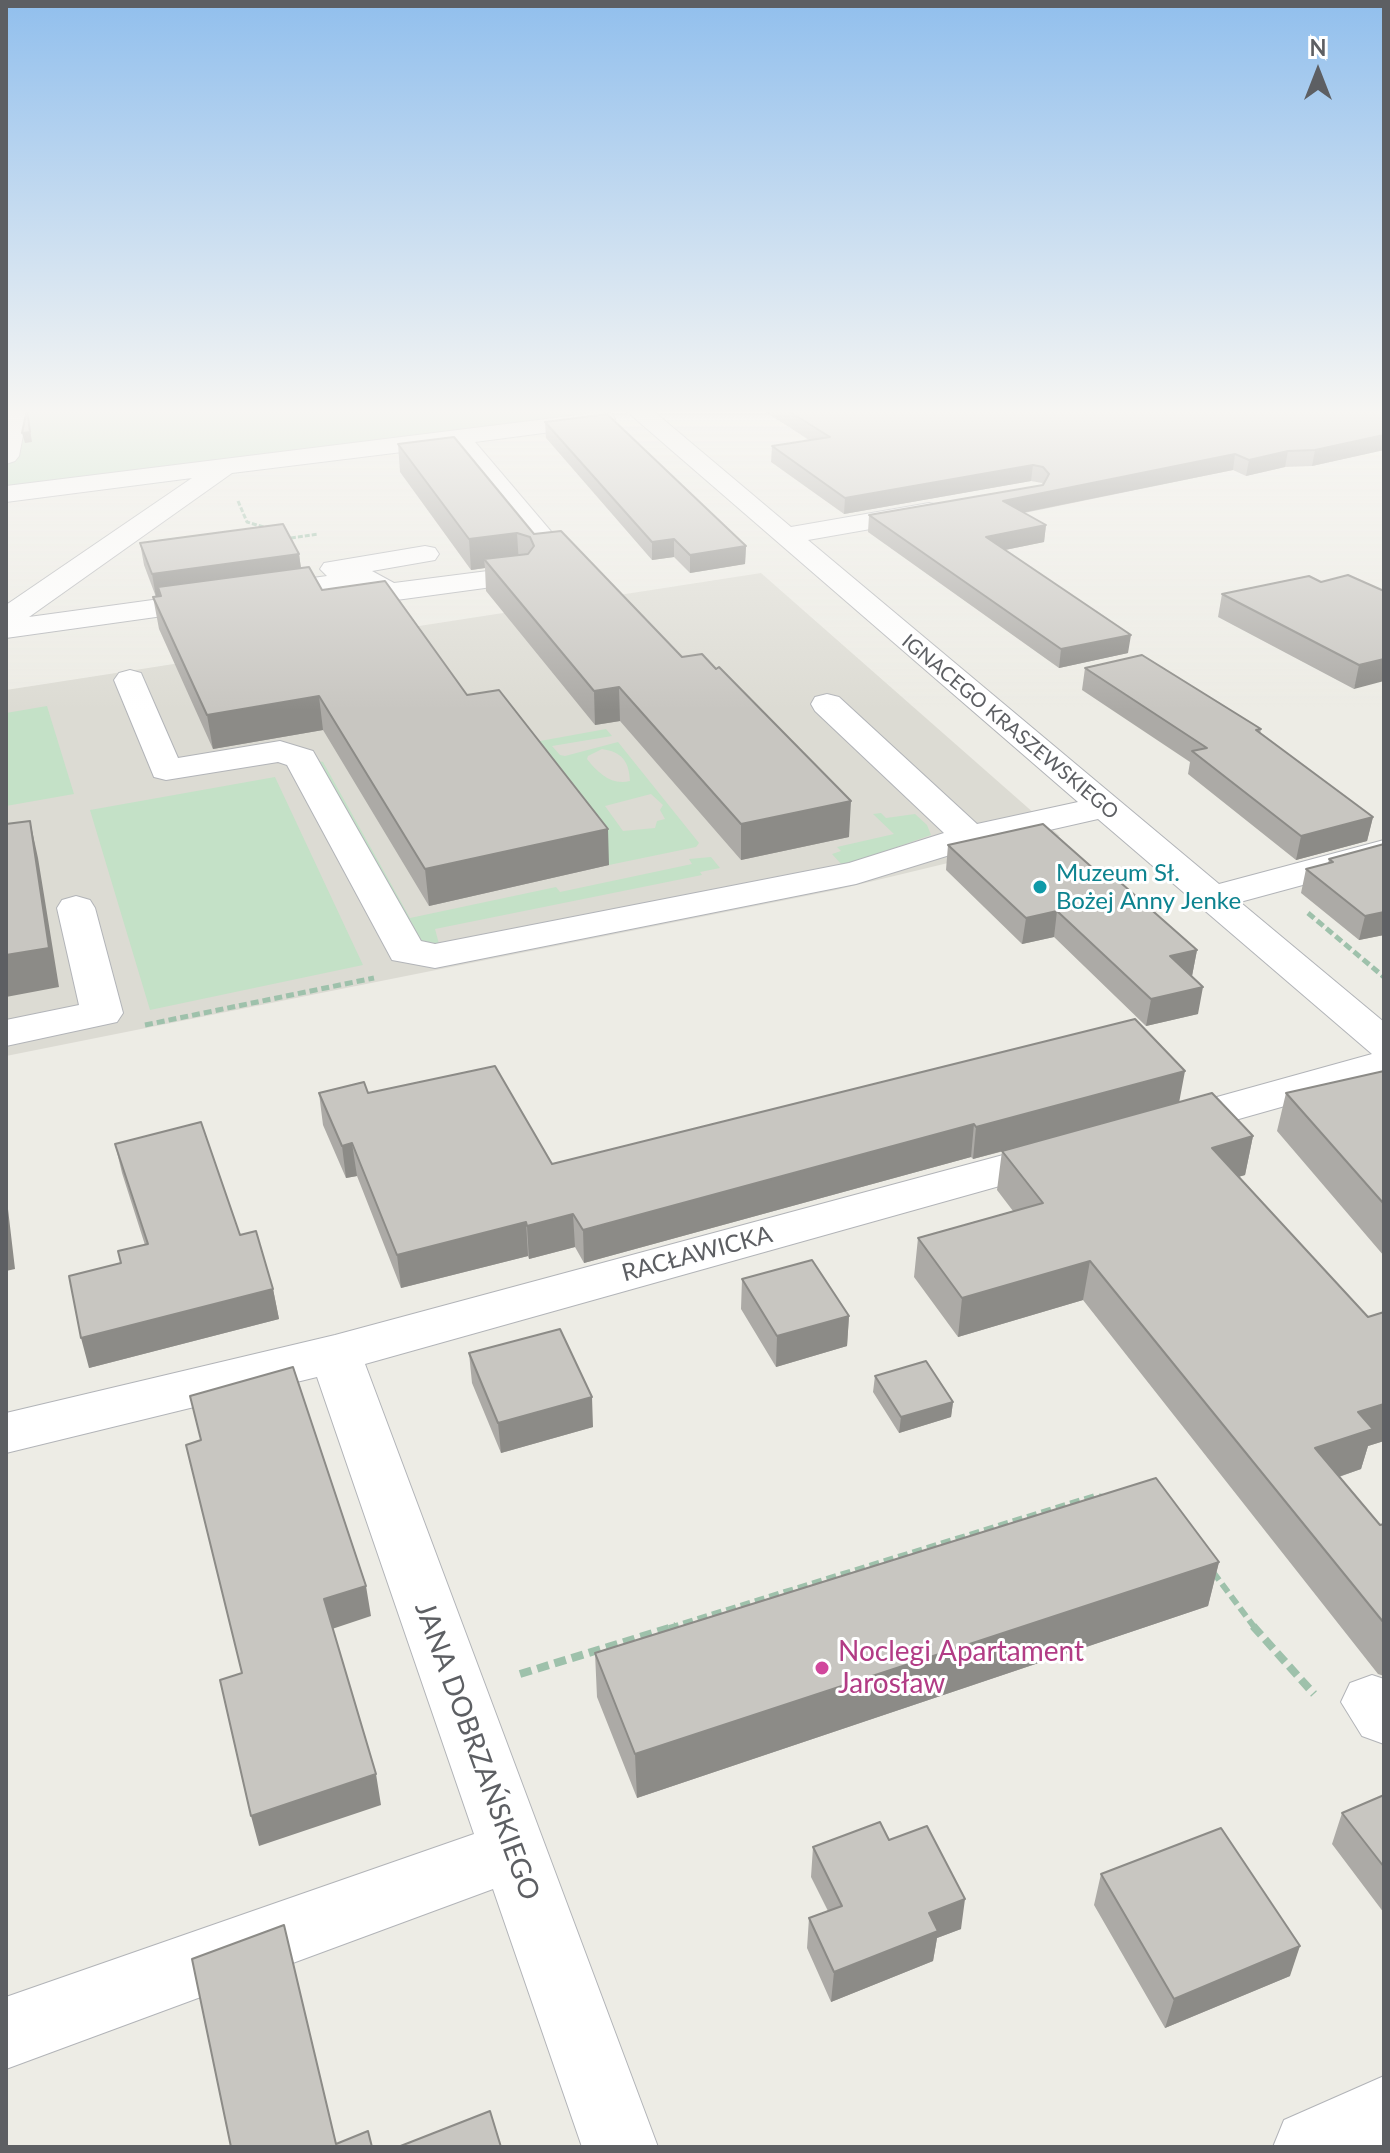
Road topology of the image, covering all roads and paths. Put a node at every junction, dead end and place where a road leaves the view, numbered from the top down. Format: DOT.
graph roads {
  1 [pos="164,509"];
  2 [pos="242,509"];
  3 [pos="520,509"];
  4 [pos="755,509"];
  5 [pos="938,509"];
  6 [pos="272,529"];
  7 [pos="285,533"];
  8 [pos="328,533"];
  9 [pos="786,536"];
  10 [pos="297,537"];
  11 [pos="282,539"];
  12 [pos="550,548"];
  13 [pos="425,554"];
  14 [pos="374,560"];
  15 [pos="519,576"];
  16 [pos="249,596"];
  17 [pos="7,620"];
  18 [pos="130,680"];
  19 [pos="827,704"];
  20 [pos="1105,807"];
  21 [pos="969,837"];
  22 [pos="1384,851"];
  23 [pos="1211,898"];
  24 [pos="76,908"];
  25 [pos="1320,921"];
  26 [pos="435,956"];
  27 [pos="1384,977"];
  28 [pos="102,1013"];
  29 [pos="6,1033"];
  30 [pos="1384,1044"];
  31 [pos="1384,1064"];
  32 [pos="335,1354"];
  33 [pos="6,1433"];
  34 [pos="1109,1499"];
  35 [pos="1210,1569"];
  36 [pos="520,1674"];
  37 [pos="1360,1708"];
  38 [pos="513,1851"];
  39 [pos="6,2033"];
  40 [pos="1384,2114"];
  41 [pos="620,2147"];
  42 [pos="1311,2147"];
  1 -- 17 [label="street"];
  2 -- 6 [label="path"];
  3 -- 12 [label="street"];
  4 -- 9 [label="street, IGNACEGO KRASZEWSKIEGO"];
  5 -- 9 [label="street"];
  7 -- 10 [label="path"];
  8 -- 10 [label="path"];
  9 -- 20 [label="street, IGNACEGO KRASZEWSKIEGO"];
  10 -- 11 [label="path"];
  10 -- 14 [label="path"];
  13 -- 14 [label="street"];
  14 -- 16 [label="street"];
  15 -- 16 [label="street"];
  16 -- 17 [label="street"];
  18 -- 26 [label="street"];
  19 -- 21 [label="street"];
  20 -- 21 [label="street"];
  20 -- 23 [label="street, IGNACEGO KRASZEWSKIEGO"];
  21 -- 26 [label="street"];
  22 -- 23 [label="street"];
  23 -- 30 [label="street, IGNACEGO KRASZEWSKIEGO"];
  24 -- 28 [label="street"];
  25 -- 27 [label="path"];
  26 -- 28 [label="path"];
  28 -- 29 [label="street"];
  31 -- 32 [label="street, RACŁAWICKA"];
  32 -- 33 [label="street, RACŁAWICKA"];
  32 -- 38 [label="street, JANA DOBRZAŃSKIEGO"];
  34 -- 36 [label="path"];
  35 -- 37 [label="path"];
  38 -- 39 [label="street"];
  38 -- 41 [label="street, JANA DOBRZAŃSKIEGO"];
  40 -- 42 [label="street"];
}
